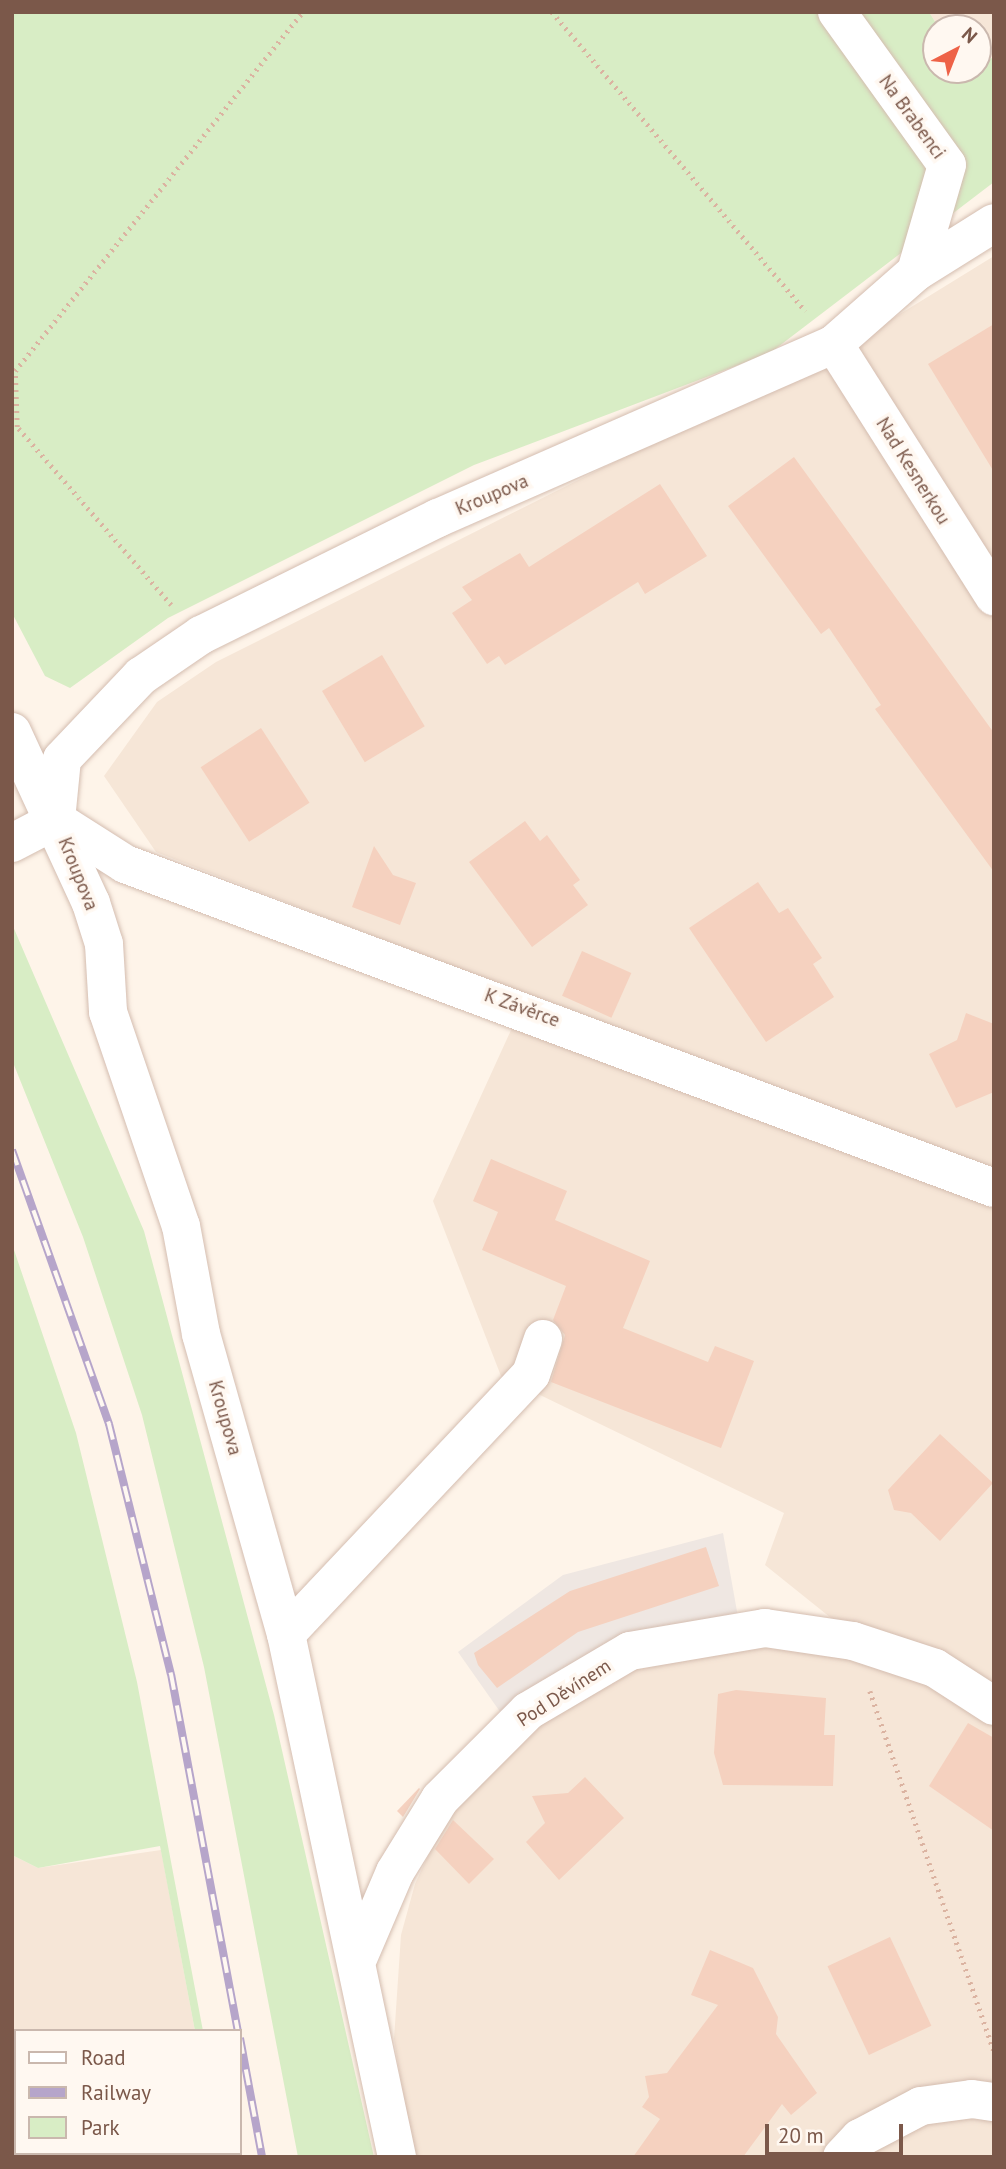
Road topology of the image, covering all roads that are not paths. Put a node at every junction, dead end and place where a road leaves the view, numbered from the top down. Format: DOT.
graph roads {
  1 [pos="837,12"];
  2 [pos="994,223"];
  3 [pos="916,272"];
  4 [pos="834,344"];
  5 [pos="994,596"];
  6 [pos="12,732"];
  7 [pos="56,820"];
  8 [pos="12,842"];
  9 [pos="994,1188"];
  10 [pos="543,1339"];
  11 [pos="286,1634"];
  12 [pos="994,1706"];
  13 [pos="359,1956"];
  14 [pos="994,2102"];
  15 [pos="397,2157"];
  16 [pos="842,2157"];
  1 -- 3 [label="street, Na Brabenci"];
  2 -- 3 [label="street, Kroupova"];
  3 -- 4 [label="street, Kroupova"];
  4 -- 5 [label="street, Nad Kesnerkou"];
  4 -- 7 [label="street, Kroupova"];
  6 -- 7 [label="street"];
  7 -- 8 [label="street"];
  7 -- 9 [label="street, K Závěrce"];
  7 -- 11 [label="street, Kroupova"];
  10 -- 11 [label="street"];
  11 -- 13 [label="street, Kroupova"];
  12 -- 13 [label="street, Pod Děvínem"];
  13 -- 15 [label="street"];
  14 -- 16 [label="street"];
}
